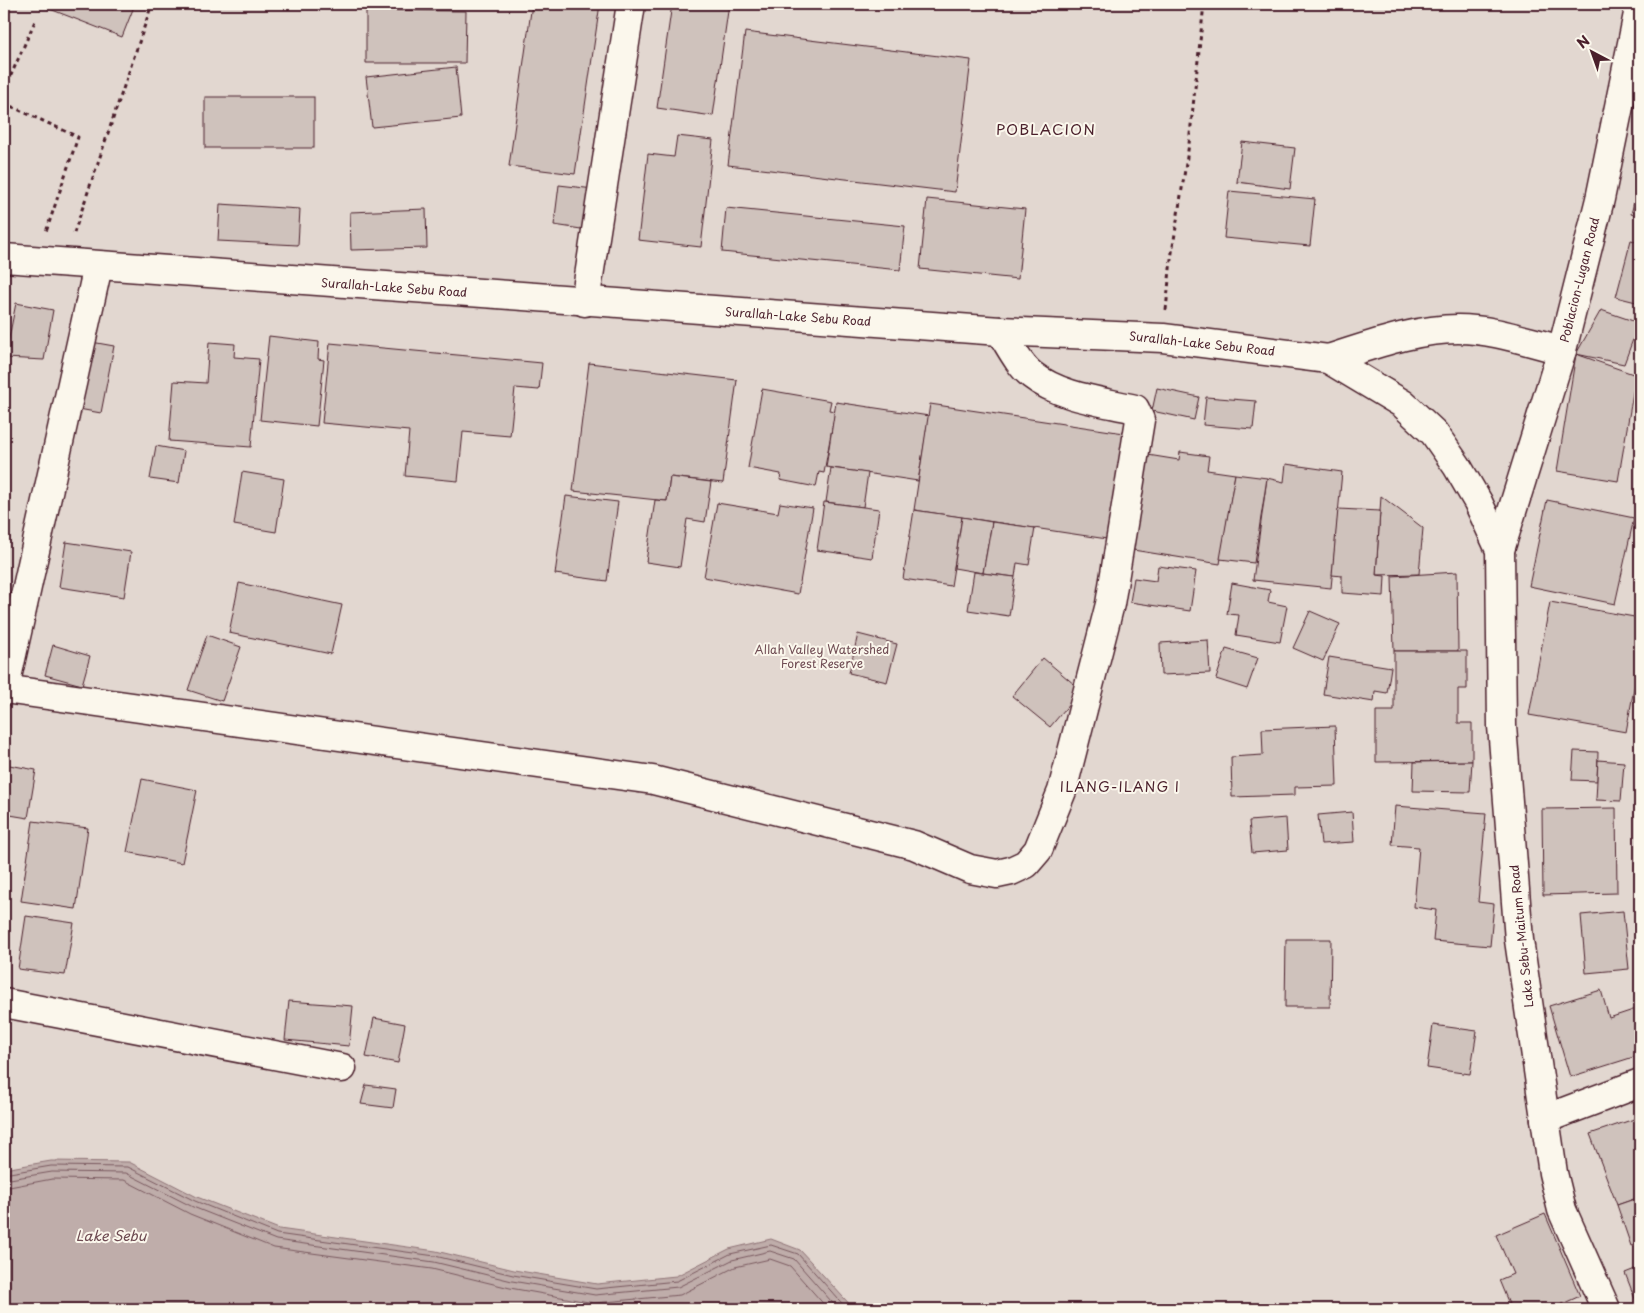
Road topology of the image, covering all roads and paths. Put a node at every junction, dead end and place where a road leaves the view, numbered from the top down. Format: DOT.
graph roads {
  1 [pos="152,4"];
  2 [pos="631,4"];
  3 [pos="1204,4"];
  4 [pos="1640,4"];
  5 [pos="35,21"];
  6 [pos="4,91"];
  7 [pos="4,103"];
  8 [pos="51,216"];
  9 [pos="4,258"];
  10 [pos="64,263"];
  11 [pos="98,266"];
  12 [pos="585,302"];
  13 [pos="1000,331"];
  14 [pos="1163,338"];
  15 [pos="1562,350"];
  16 [pos="1328,359"];
  17 [pos="1500,550"];
  18 [pos="4,690"];
  19 [pos="4,1003"];
  20 [pos="342,1068"];
  21 [pos="1640,1082"];
  22 [pos="1545,1119"];
  23 [pos="1606,1309"];
  1 -- 10 [label="path"];
  2 -- 12 [label="main road"];
  3 -- 14 [label="path"];
  4 -- 15 [label="main road, Poblacion-Lugan Road"];
  5 -- 6 [label="path"];
  7 -- 8 [label="path"];
  9 -- 10 [label="main road, Surallah-Lake Sebu Road"];
  10 -- 11 [label="main road, Surallah-Lake Sebu Road"];
  11 -- 12 [label="main road, Surallah-Lake Sebu Road"];
  11 -- 18 [label="main road"];
  12 -- 13 [label="main road, Surallah-Lake Sebu Road"];
  13 -- 14 [label="main road, Surallah-Lake Sebu Road"];
  13 -- 18 [label="main road"];
  14 -- 16 [label="main road, Surallah-Lake Sebu Road"];
  15 -- 16 [label="main road"];
  15 -- 17 [label="main road, Poblacion-Lugan Road"];
  16 -- 17 [label="main road, Surallah-Lake Sebu Road"];
  17 -- 22 [label="main road, Lake Sebu-Maitum Road"];
  19 -- 20 [label="main road"];
  21 -- 22 [label="main road"];
  22 -- 23 [label="main road, Lake Sebu-Maitum Road"];
}
